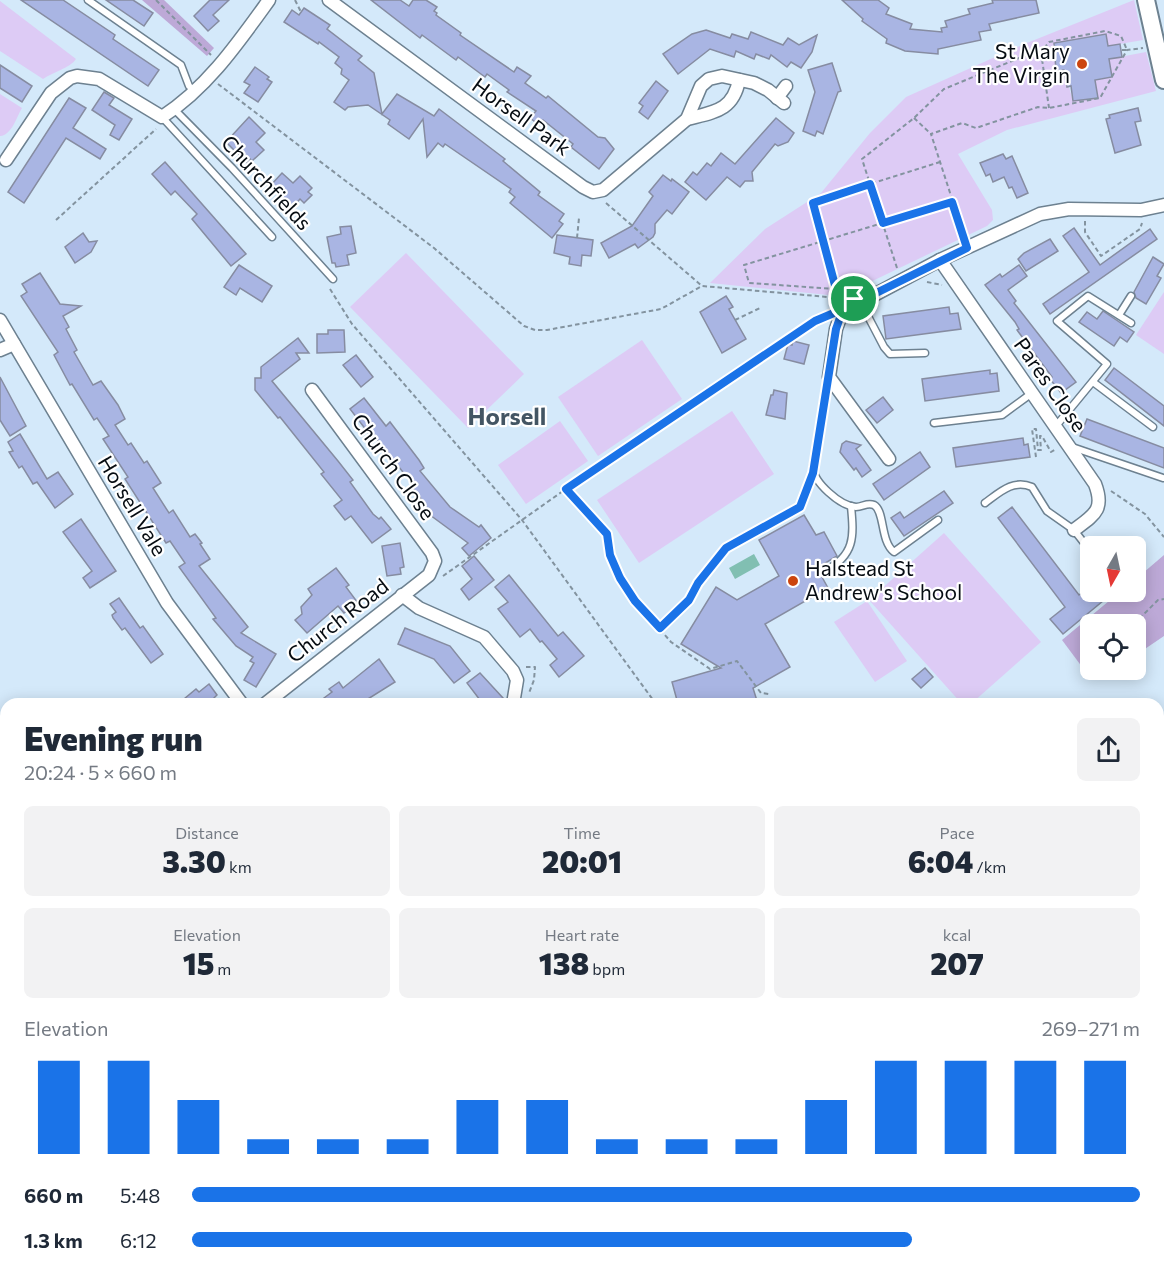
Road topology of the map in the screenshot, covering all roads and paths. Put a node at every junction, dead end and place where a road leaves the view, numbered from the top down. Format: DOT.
graph roads {
  1 [pos="88,0"];
  2 [pos="156,0"];
  3 [pos="269,0"];
  4 [pos="295,0"];
  5 [pos="329,0"];
  6 [pos="1146,0"];
  7 [pos="301,12"];
  8 [pos="1156,46"];
  9 [pos="1121,50"];
  10 [pos="1127,50"];
  11 [pos="1041,52"];
  12 [pos="220,63"];
  13 [pos="209,77"];
  14 [pos="739,80"];
  15 [pos="1164,80"];
  16 [pos="786,86"];
  17 [pos="195,91"];
  18 [pos="1049,108"];
  19 [pos="174,110"];
  20 [pos="687,118"];
  21 [pos="914,118"];
  22 [pos="163,119"];
  23 [pos="931,134"];
  24 [pos="6,160"];
  25 [pos="940,162"];
  26 [pos="870,184"];
  27 [pos="593,192"];
  28 [pos="952,202"];
  29 [pos="1164,205"];
  30 [pos="1085,216"];
  31 [pos="579,218"];
  32 [pos="56,220"];
  33 [pos="1143,220"];
  34 [pos="883,223"];
  35 [pos="272,237"];
  36 [pos="577,238"];
  37 [pos="822,241"];
  38 [pos="967,248"];
  39 [pos="940,260"];
  40 [pos="899,274"];
  41 [pos="333,279"];
  42 [pos="324,282"];
  43 [pos="702,286"];
  44 [pos="836,289"];
  45 [pos="1131,296"];
  46 [pos="851,305"];
  47 [pos="762,306"];
  48 [pos="1119,315"];
  49 [pos="0,320"];
  50 [pos="735,320"];
  51 [pos="1131,323"];
  52 [pos="14,344"];
  53 [pos="0,351"];
  54 [pos="925,353"];
  55 [pos="830,377"];
  56 [pos="1093,382"];
  57 [pos="1032,393"];
  58 [pos="319,394"];
  59 [pos="934,423"];
  60 [pos="1055,427"];
  61 [pos="1153,427"];
  62 [pos="1062,447"];
  63 [pos="1036,457"];
  64 [pos="889,459"];
  65 [pos="813,473"];
  66 [pos="1162,478"];
  67 [pos="1095,484"];
  68 [pos="566,489"];
  69 [pos="985,503"];
  70 [pos="851,506"];
  71 [pos="522,520"];
  72 [pos="938,520"];
  73 [pos="1074,530"];
  74 [pos="1162,532"];
  75 [pos="1164,537"];
  76 [pos="1080,538"];
  77 [pos="438,572"];
  78 [pos="825,572"];
  79 [pos="402,596"];
  80 [pos="1164,599"];
  81 [pos="1144,614"];
  82 [pos="660,628"];
  83 [pos="770,694"];
  84 [pos="238,698"];
  85 [pos="273,698"];
  86 [pos="515,698"];
  87 [pos="652,698"];
  1 -- 17 [label="lane"];
  2 -- 12 [label="path"];
  3 -- 12 [label="street"];
  4 -- 7 [label="path"];
  5 -- 27 [label="street, Horsell Park"];
  6 -- 8 [label="street"];
  8 -- 10 [label="path"];
  8 -- 15 [label="street"];
  9 -- 10 [label="path"];
  10 -- 11 [label="path"];
  10 -- 18 [label="path"];
  11 -- 18 [label="path"];
  11 -- 21 [label="path"];
  12 -- 13 [label="street"];
  13 -- 17 [label="street"];
  13 -- 43 [label="path"];
  14 -- 16 [label="street"];
  14 -- 20 [label="street"];
  14 -- 20 [label="street"];
  17 -- 19 [label="street"];
  18 -- 23 [label="path"];
  19 -- 22 [label="street"];
  19 -- 41 [label="lane, Churchfields"];
  20 -- 27 [label="street"];
  21 -- 23 [label="path"];
  21 -- 26 [label="path"];
  22 -- 24 [label="street"];
  22 -- 32 [label="path"];
  22 -- 35 [label="lane"];
  23 -- 25 [label="path"];
  25 -- 26 [label="path"];
  25 -- 28 [label="path"];
  26 -- 34 [label="path"];
  26 -- 37 [label="path"];
  27 -- 43 [label="path"];
  28 -- 34 [label="path"];
  28 -- 38 [label="path"];
  29 -- 38 [label="street"];
  30 -- 33 [label="path"];
  31 -- 36 [label="path"];
  34 -- 37 [label="path"];
  34 -- 40 [label="path"];
  37 -- 44 [label="path"];
  37 -- 44 [label="path"];
  38 -- 39 [label="street"];
  39 -- 46 [label="street"];
  39 -- 57 [label="street, Pares Close"];
  42 -- 71 [label="path"];
  43 -- 46 [label="path"];
  44 -- 46 [label="path"];
  45 -- 48 [label="lane"];
  46 -- 54 [label="lane"];
  46 -- 55 [label="street"];
  46 -- 68 [label="path"];
  47 -- 50 [label="path"];
  48 -- 51 [label="lane"];
  48 -- 56 [label="lane"];
  49 -- 52 [label="street, Horsell Vale"];
  52 -- 53 [label="street"];
  52 -- 84 [label="street, Horsell Vale"];
  55 -- 64 [label="street"];
  55 -- 65 [label="lane"];
  56 -- 60 [label="lane"];
  56 -- 61 [label="lane"];
  57 -- 59 [label="lane"];
  57 -- 60 [label="street, Pares Close"];
  58 -- 77 [label="street, Church Close"];
  60 -- 62 [label="street, Pares Close"];
  62 -- 63 [label="path"];
  62 -- 66 [label="lane"];
  62 -- 67 [label="street, Pares Close"];
  65 -- 70 [label="lane"];
  65 -- 82 [label="path"];
  67 -- 73 [label="street"];
  67 -- 74 [label="path"];
  68 -- 71 [label="path"];
  68 -- 82 [label="path"];
  69 -- 73 [label="lane"];
  70 -- 72 [label="lane"];
  70 -- 78 [label="lane"];
  71 -- 77 [label="path"];
  71 -- 87 [label="path"];
  73 -- 76 [label="lane"];
  74 -- 75 [label="path"];
  77 -- 79 [label="street, Church Road"];
  79 -- 85 [label="street, Church Road"];
  79 -- 86 [label="street"];
  80 -- 81 [label="path"];
  82 -- 83 [label="path"];
}
